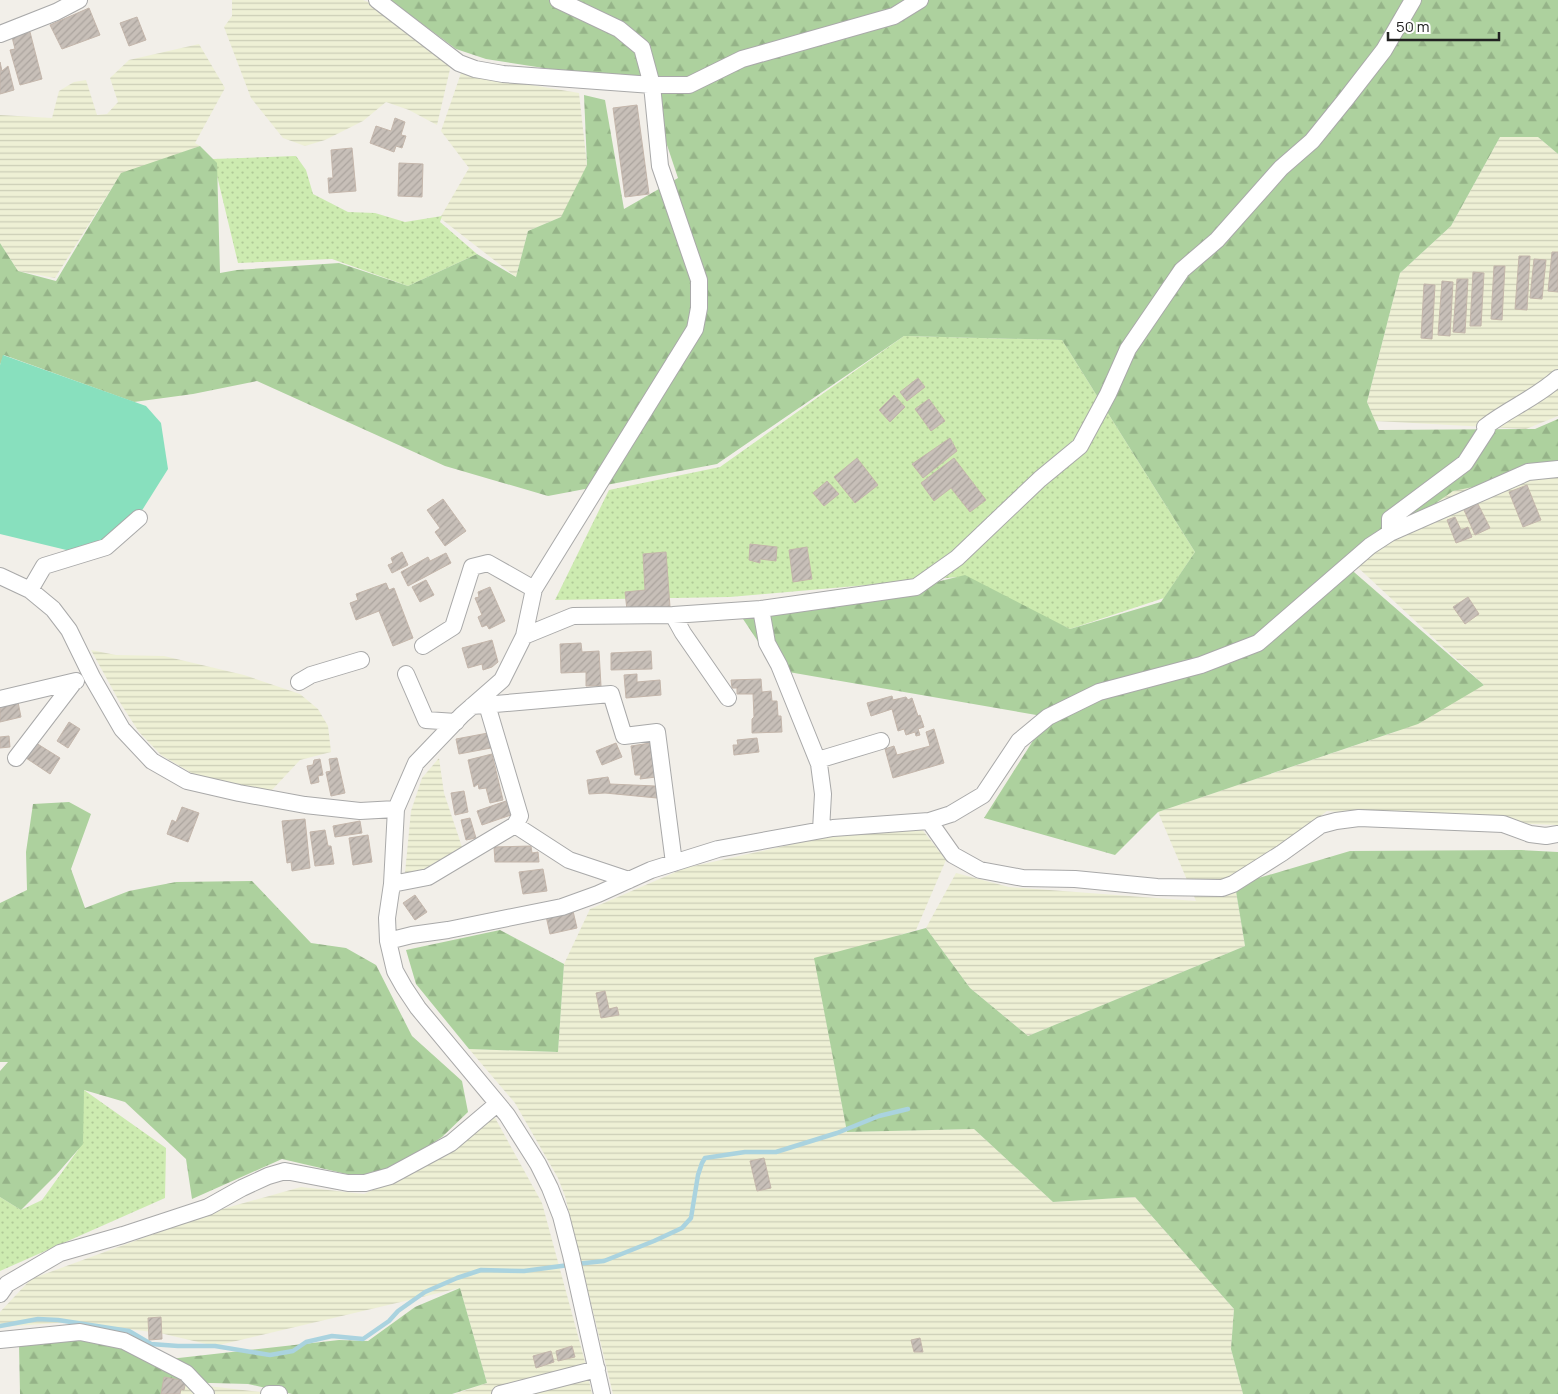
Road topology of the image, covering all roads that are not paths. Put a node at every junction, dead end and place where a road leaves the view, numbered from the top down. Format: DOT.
graph roads {
  1 [pos="80,0"];
  2 [pos="377,0"];
  3 [pos="558,0"];
  4 [pos="920,0"];
  5 [pos="1413,0"];
  6 [pos="0,34"];
  7 [pos="652,85"];
  8 [pos="1558,378"];
  9 [pos="1558,469"];
  10 [pos="139,518"];
  11 [pos="1390,533"];
  12 [pos="0,576"];
  13 [pos="534,589"];
  14 [pos="30,590"];
  15 [pos="761,609"];
  16 [pos="673,615"];
  17 [pos="524,636"];
  18 [pos="423,646"];
  19 [pos="361,660"];
  20 [pos="406,674"];
  21 [pos="92,678"];
  22 [pos="74,682"];
  23 [pos="299,682"];
  24 [pos="0,698"];
  25 [pos="728,698"];
  26 [pos="479,706"];
  27 [pos="456,722"];
  28 [pos="881,741"];
  29 [pos="16,758"];
  30 [pos="818,760"];
  31 [pos="396,809"];
  32 [pos="929,820"];
  33 [pos="515,825"];
  34 [pos="821,830"];
  35 [pos="1558,834"];
  36 [pos="674,863"];
  37 [pos="629,880"];
  38 [pos="392,884"];
  39 [pos="388,941"];
  40 [pos="497,1104"];
  41 [pos="0,1294"];
  42 [pos="0,1340"];
  43 [pos="597,1369"];
  44 [pos="206,1394"];
  45 [pos="269,1394"];
  46 [pos="278,1394"];
  47 [pos="500,1394"];
  48 [pos="602,1394"];
  1 -- 6 [label="street"];
  2 -- 7 [label="street"];
  3 -- 7 [label="street"];
  4 -- 7 [label="street"];
  5 -- 15 [label="street"];
  7 -- 13 [label="street"];
  8 -- 11 [label="street"];
  9 -- 11 [label="street"];
  10 -- 14 [label="street"];
  11 -- 32 [label="street"];
  12 -- 14 [label="street"];
  13 -- 17 [label="street"];
  13 -- 18 [label="street"];
  14 -- 21 [label="street"];
  15 -- 16 [label="street"];
  15 -- 30 [label="street"];
  16 -- 17 [label="street"];
  16 -- 25 [label="street"];
  17 -- 26 [label="street"];
  19 -- 23 [label="street"];
  20 -- 27 [label="street"];
  21 -- 22 [label="street"];
  21 -- 31 [label="street"];
  22 -- 24 [label="street"];
  22 -- 29 [label="street"];
  26 -- 27 [label="street"];
  26 -- 33 [label="street"];
  26 -- 36 [label="street"];
  27 -- 31 [label="street"];
  28 -- 30 [label="street"];
  30 -- 34 [label="street"];
  31 -- 38 [label="street"];
  32 -- 34 [label="street"];
  32 -- 35 [label="street"];
  33 -- 37 [label="street"];
  33 -- 38 [label="street"];
  34 -- 36 [label="street"];
  36 -- 37 [label="street"];
  37 -- 39 [label="street"];
  38 -- 39 [label="street"];
  39 -- 40 [label="street"];
  40 -- 41 [label="street"];
  40 -- 43 [label="street"];
  42 -- 44 [label="street"];
  43 -- 47 [label="street"];
  43 -- 48 [label="street"];
  45 -- 46 [label="street"];
}
